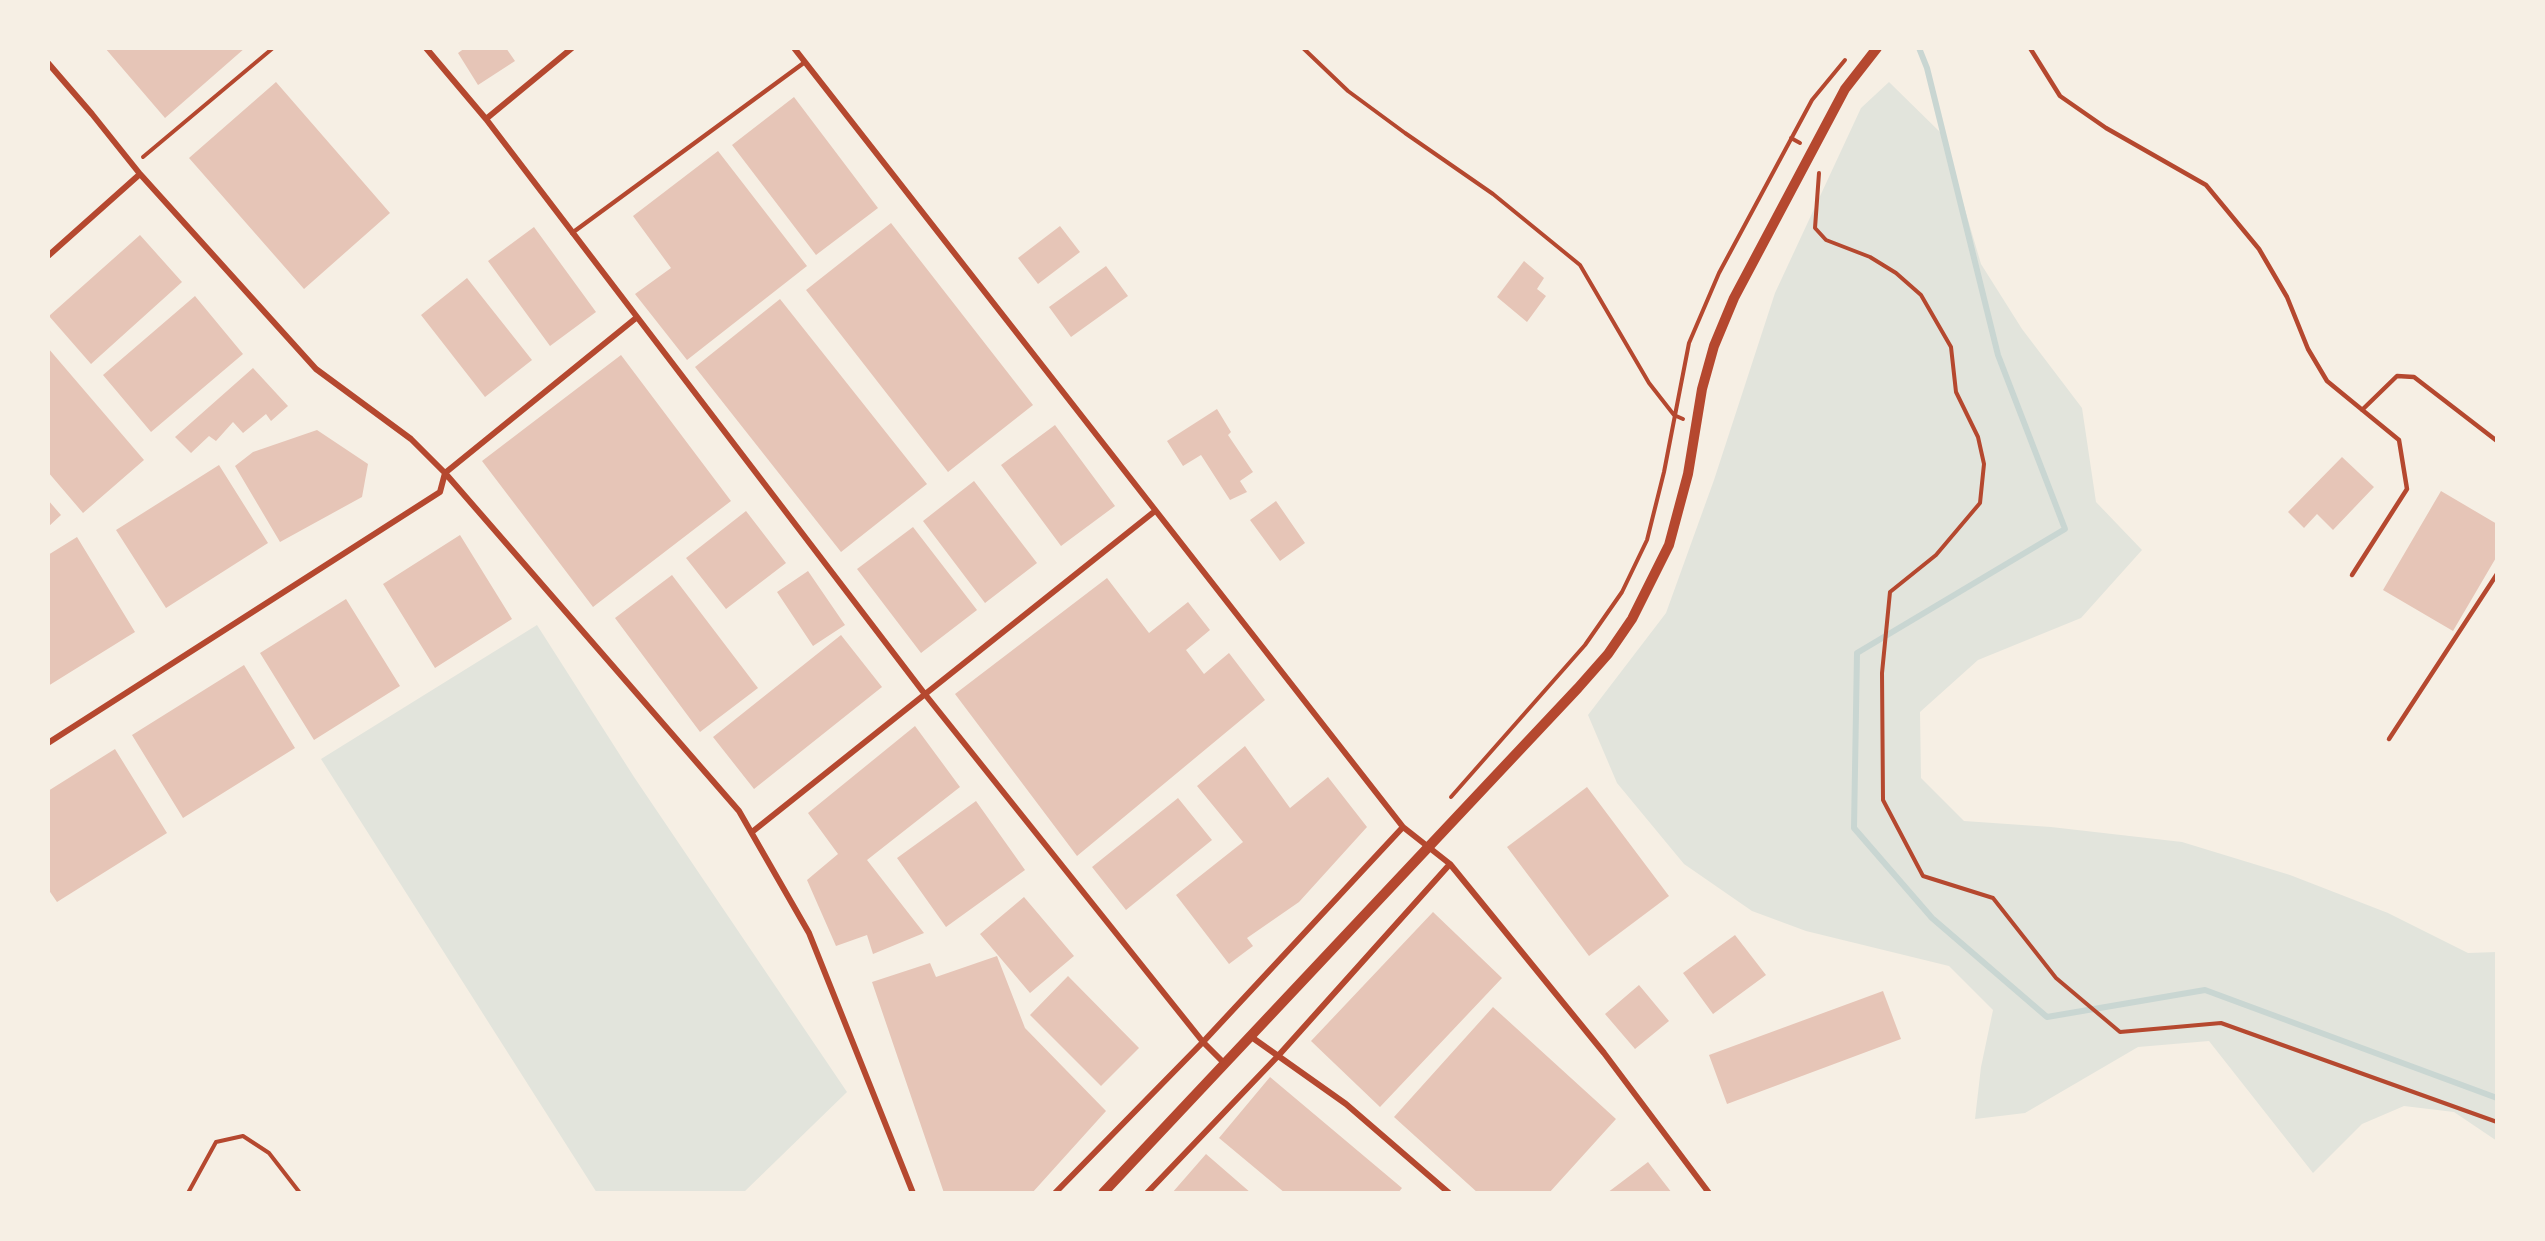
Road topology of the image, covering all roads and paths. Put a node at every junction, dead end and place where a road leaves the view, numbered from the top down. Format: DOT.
graph roads {
  1 [pos="273,48"];
  2 [pos="426,48"];
  3 [pos="572,48"];
  4 [pos="794,48"];
  5 [pos="1303,48"];
  6 [pos="1877,48"];
  7 [pos="2030,48"];
  8 [pos="1848,57"];
  9 [pos="806,62"];
  10 [pos="48,63"];
  11 [pos="486,119"];
  12 [pos="1791,138"];
  13 [pos="1811,150"];
  14 [pos="133,165"];
  15 [pos="140,174"];
  16 [pos="572,233"];
  17 [pos="48,256"];
  18 [pos="636,318"];
  19 [pos="2362,410"];
  20 [pos="1674,415"];
  21 [pos="2497,441"];
  22 [pos="445,474"];
  23 [pos="1155,511"];
  24 [pos="2497,574"];
  25 [pos="2352,575"];
  26 [pos="924,693"];
  27 [pos="2389,739"];
  28 [pos="48,743"];
  29 [pos="1446,803"];
  30 [pos="1403,827"];
  31 [pos="752,832"];
  32 [pos="1427,847"];
  33 [pos="1450,864"];
  34 [pos="1250,1036"];
  35 [pos="1203,1042"];
  36 [pos="1278,1056"];
  37 [pos="1224,1063"];
  38 [pos="2497,1122"];
  39 [pos="188,1193"];
  40 [pos="300,1193"];
  41 [pos="913,1193"];
  42 [pos="1055,1193"];
  43 [pos="1103,1193"];
  44 [pos="1148,1193"];
  45 [pos="1449,1193"];
  46 [pos="1709,1193"];
  1 -- 14 [label="path"];
  2 -- 11 [label="street"];
  3 -- 11 [label="street"];
  4 -- 9 [label="street"];
  5 -- 20 [label="path"];
  6 -- 13 [label="street"];
  7 -- 19 [label="lane"];
  8 -- 12 [label="path"];
  9 -- 16 [label="lane"];
  9 -- 23 [label="street"];
  10 -- 14 [label="street"];
  11 -- 16 [label="street"];
  12 -- 13 [label="path"];
  12 -- 20 [label="path"];
  13 -- 32 [label="street"];
  13 -- 38 [label="path"];
  14 -- 15 [label="street"];
  15 -- 17 [label="street"];
  15 -- 22 [label="street"];
  16 -- 18 [label="street"];
  18 -- 22 [label="street"];
  18 -- 26 [label="street"];
  19 -- 21 [label="lane"];
  19 -- 25 [label="lane"];
  20 -- 29 [label="path"];
  22 -- 28 [label="street"];
  22 -- 31 [label="street"];
  23 -- 26 [label="street"];
  23 -- 30 [label="street"];
  24 -- 27 [label="lane"];
  26 -- 31 [label="street"];
  26 -- 35 [label="street"];
  30 -- 32 [label="street"];
  30 -- 35 [label="street"];
  31 -- 41 [label="street"];
  32 -- 33 [label="street"];
  32 -- 34 [label="street"];
  33 -- 36 [label="street"];
  33 -- 46 [label="street"];
  34 -- 36 [label="street"];
  34 -- 37 [label="street"];
  35 -- 37 [label="street"];
  35 -- 42 [label="street"];
  36 -- 44 [label="street"];
  36 -- 45 [label="street"];
  37 -- 43 [label="street"];
  39 -- 40 [label="path"];
}
